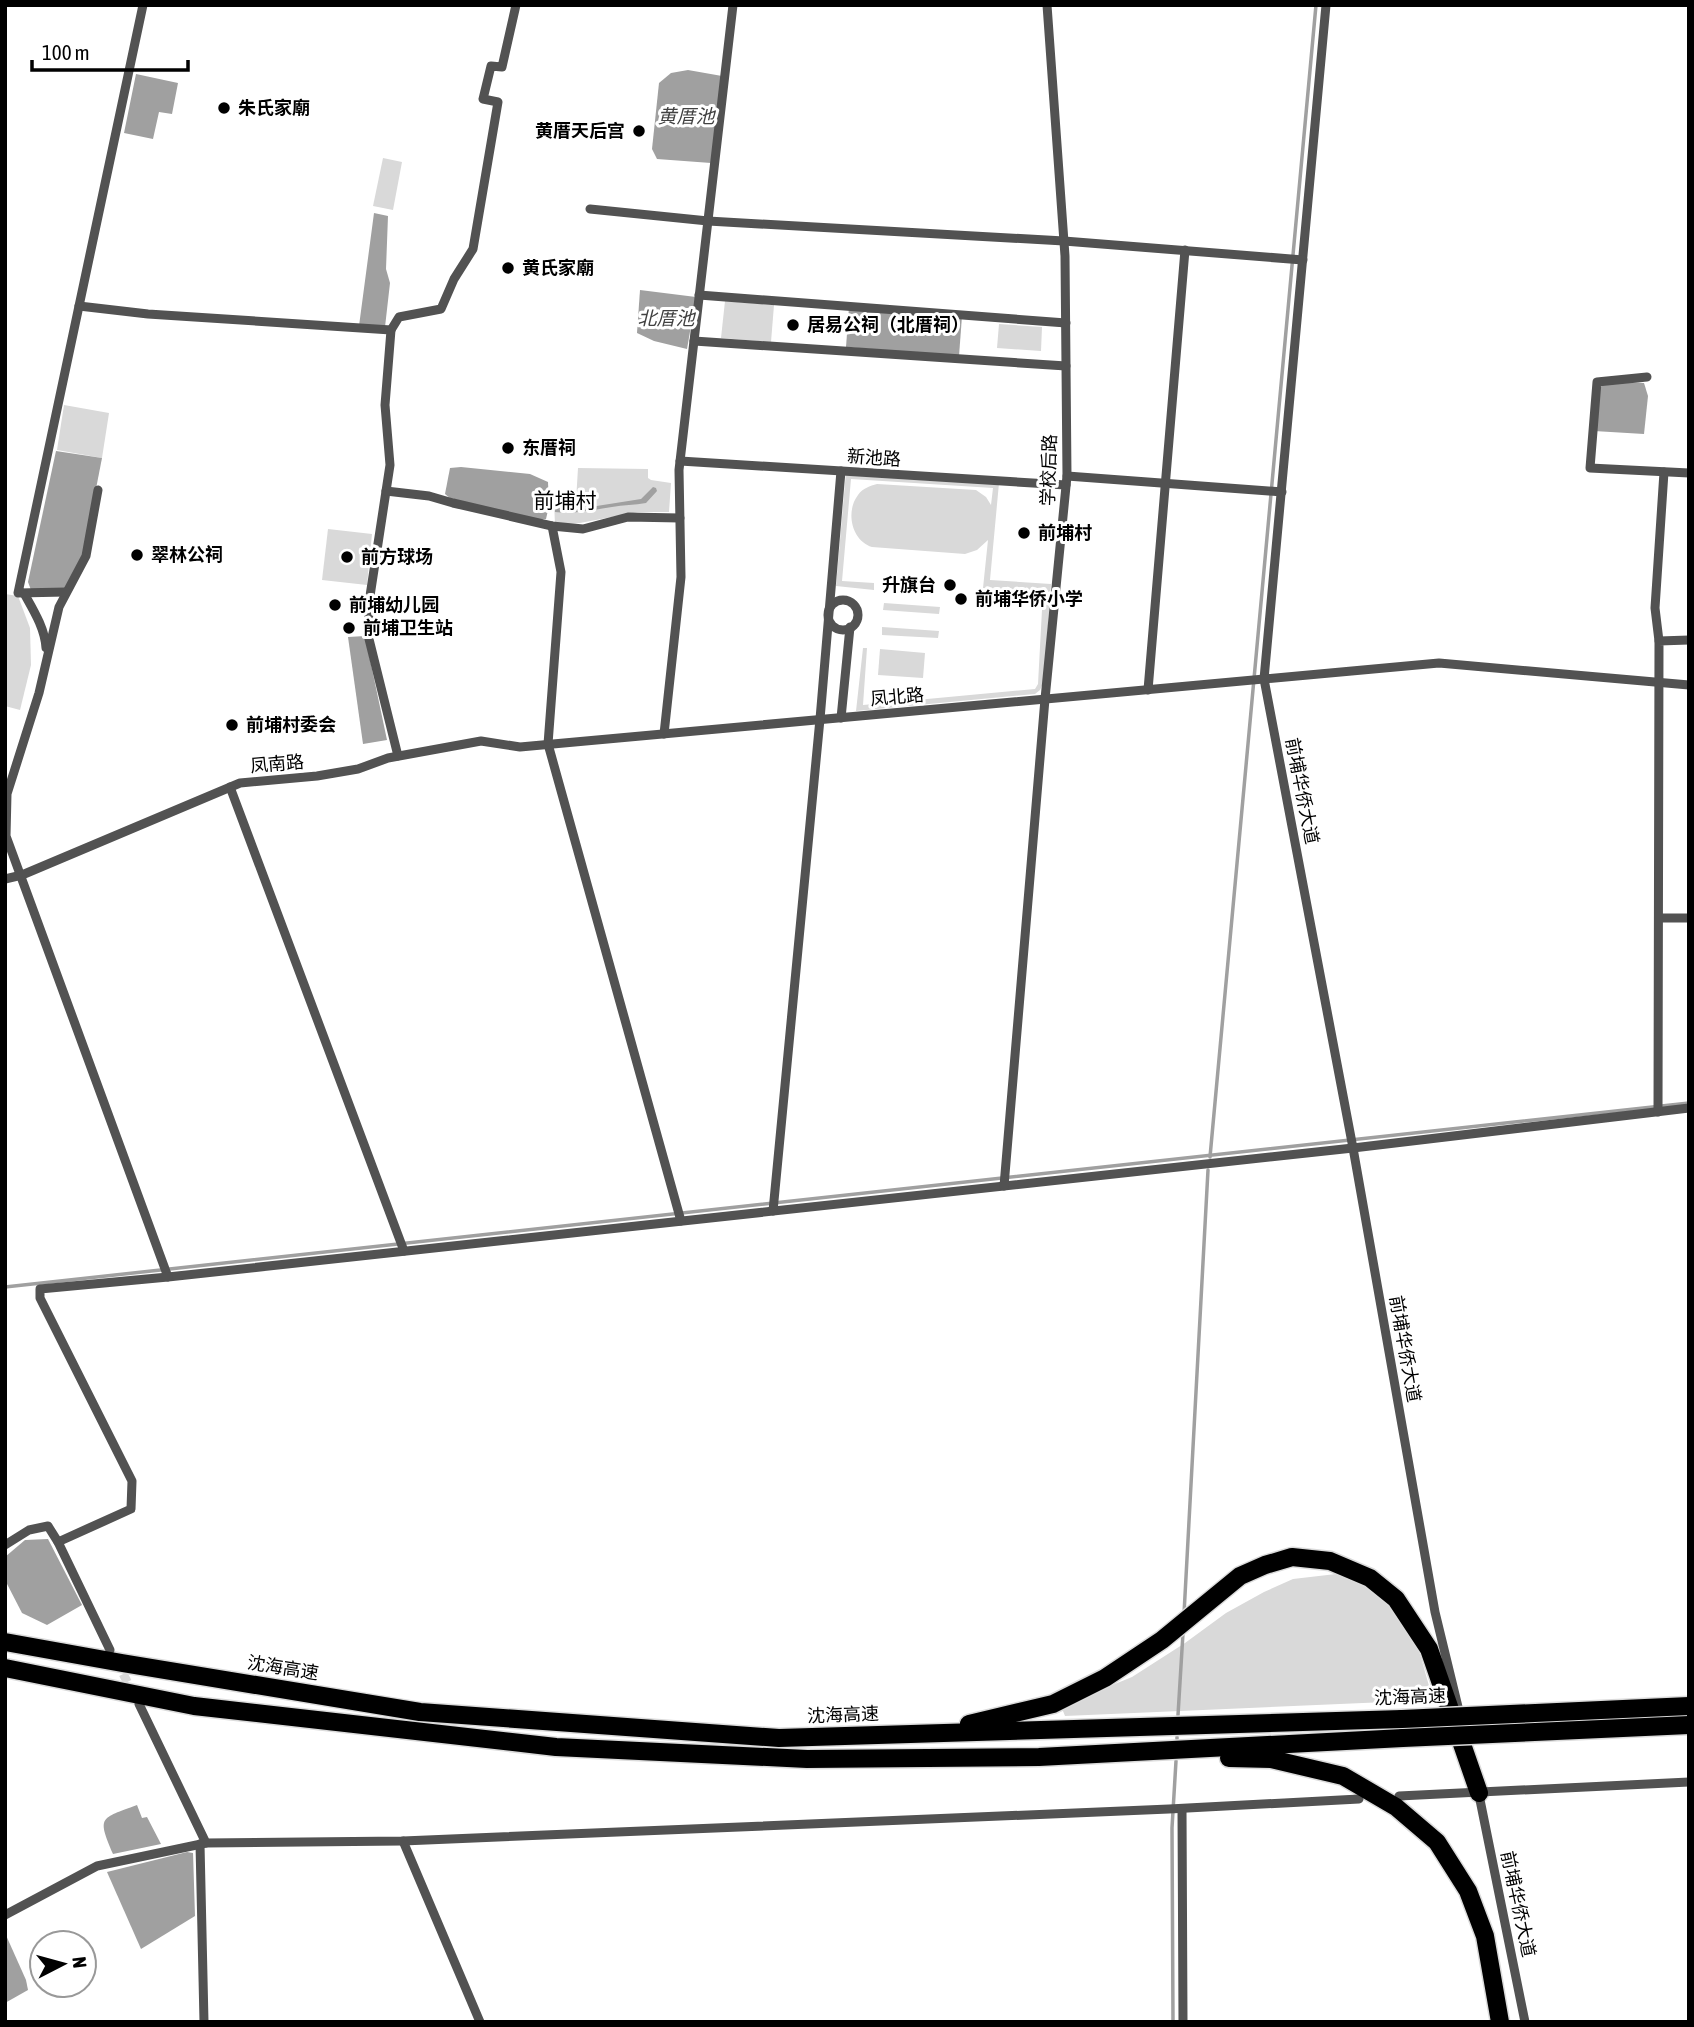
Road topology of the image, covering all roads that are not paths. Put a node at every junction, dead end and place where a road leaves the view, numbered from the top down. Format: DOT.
graph roads {
  1 [pos="143,5"];
  2 [pos="516,5"];
  3 [pos="733,5"];
  4 [pos="1047,5"];
  5 [pos="1326,5"];
  6 [pos="590,209"];
  7 [pos="708,221"];
  8 [pos="1064,241"];
  9 [pos="1185,250"];
  10 [pos="1296,259"];
  11 [pos="699,295"];
  12 [pos="79,306"];
  13 [pos="1066,323"];
  14 [pos="391,330"];
  15 [pos="694,341"];
  16 [pos="1066,366"];
  17 [pos="1647,377"];
  18 [pos="680,461"];
  19 [pos="841,471"];
  20 [pos="1664,472"];
  21 [pos="1689,473"];
  22 [pos="1066,481"];
  23 [pos="1166,484"];
  24 [pos="98,490"];
  25 [pos="386,491"];
  26 [pos="1274,491"];
  27 [pos="680,518"];
  28 [pos="552,526"];
  29 [pos="66,592"];
  30 [pos="25,595"];
  31 [pos="828,614"];
  32 [pos="850,628"];
  33 [pos="1689,640"];
  34 [pos="1659,641"];
  35 [pos="46,662"];
  36 [pos="1257,680"];
  37 [pos="1659,682"];
  38 [pos="1689,685"];
  39 [pos="1149,690"];
  40 [pos="1045,699"];
  41 [pos="841,718"];
  42 [pos="820,719"];
  43 [pos="664,734"];
  44 [pos="548,744"];
  45 [pos="398,756"];
  46 [pos="230,788"];
  47 [pos="22,875"];
  48 [pos="5,879"];
  49 [pos="1659,918"];
  50 [pos="1689,918"];
  51 [pos="1658,1108"];
  52 [pos="1689,1108"];
  53 [pos="1352,1143"];
  54 [pos="1005,1181"];
  55 [pos="773,1206"];
  56 [pos="680,1216"];
  57 [pos="402,1246"];
  58 [pos="166,1272"];
  59 [pos="58,1542"];
  60 [pos="5,1545"];
  61 [pos="5,1642"];
  62 [pos="110,1650"];
  63 [pos="5,1668"];
  64 [pos="139,1704"];
  65 [pos="1689,1706"];
  66 [pos="1689,1725"];
  67 [pos="921,1734"];
  68 [pos="1113,1754"];
  69 [pos="1689,1782"];
  70 [pos="1479,1793"];
  71 [pos="1399,1797"];
  72 [pos="1359,1799"];
  73 [pos="1176,1809"];
  74 [pos="403,1841"];
  75 [pos="203,1844"];
  76 [pos="5,1915"];
  77 [pos="479,2021"];
  78 [pos="204,2022"];
  79 [pos="1183,2022"];
  80 [pos="1500,2022"];
  81 [pos="1525,2022"];
  1 -- 12 [label="street"];
  2 -- 14 [label="street"];
  3 -- 7 [label="street"];
  4 -- 8 [label="street, 学校后路"];
  5 -- 10 [label="street, 前埔华侨大道"];
  6 -- 7 [label="street"];
  7 -- 8 [label="street"];
  7 -- 11 [label="street"];
  8 -- 9 [label="street"];
  8 -- 13 [label="street, 学校后路"];
  9 -- 10 [label="street"];
  9 -- 23 [label="street"];
  10 -- 26 [label="street, 前埔华侨大道"];
  11 -- 13 [label="street"];
  11 -- 15 [label="street"];
  12 -- 14 [label="street"];
  12 -- 29 [label="street"];
  13 -- 16 [label="street, 学校后路"];
  14 -- 25 [label="street"];
  15 -- 16 [label="street"];
  15 -- 18 [label="street"];
  16 -- 22 [label="street, 学校后路"];
  17 -- 20 [label="street"];
  18 -- 19 [label="street, 新池路"];
  18 -- 27 [label="street"];
  19 -- 22 [label="street, 新池路"];
  19 -- 31 [label="street"];
  20 -- 21 [label="street"];
  20 -- 34 [label="street"];
  22 -- 23 [label="street, 新池路"];
  22 -- 40 [label="street, 学校后路"];
  23 -- 26 [label="street, 新池路"];
  23 -- 39 [label="street"];
  24 -- 29 [label="street"];
  25 -- 28 [label="street"];
  25 -- 45 [label="street"];
  26 -- 36 [label="street, 前埔华侨大道"];
  27 -- 28 [label="street"];
  27 -- 43 [label="street"];
  28 -- 44 [label="street"];
  29 -- 35 [label="street"];
  30 -- 35 [label="street"];
  31 -- 32 [label="street"];
  31 -- 32 [label="street"];
  31 -- 42 [label="street"];
  32 -- 41 [label="street"];
  33 -- 34 [label="street"];
  34 -- 37 [label="street"];
  35 -- 47 [label="street"];
  36 -- 37 [label="street, 凤北路"];
  36 -- 39 [label="street, 凤北路"];
  36 -- 53 [label="street, 前埔华侨大道"];
  37 -- 38 [label="street, 凤北路"];
  37 -- 49 [label="street"];
  39 -- 40 [label="street, 凤北路"];
  40 -- 41 [label="street, 凤北路"];
  40 -- 54 [label="street, 学校后路"];
  41 -- 42 [label="street, 凤北路"];
  42 -- 43 [label="street, 凤北路"];
  42 -- 55 [label="street"];
  43 -- 44 [label="street, 凤北路"];
  44 -- 45 [label="street, 凤南路"];
  44 -- 56 [label="street"];
  45 -- 46 [label="street, 凤南路"];
  46 -- 47 [label="street, 凤南路"];
  46 -- 57 [label="street"];
  47 -- 48 [label="street, 凤南路"];
  47 -- 58 [label="street"];
  49 -- 50 [label="street"];
  49 -- 51 [label="street"];
  51 -- 52 [label="street"];
  51 -- 53 [label="street"];
  53 -- 54 [label="street"];
  53 -- 70 [label="street, 前埔华侨大道"];
  54 -- 55 [label="street"];
  55 -- 56 [label="street"];
  56 -- 57 [label="street"];
  57 -- 58 [label="street"];
  58 -- 59 [label="street"];
  59 -- 60 [label="street"];
  59 -- 62 [label="street"];
  61 -- 67 [label="highway, 沈海高速"];
  63 -- 68 [label="highway"];
  64 -- 75 [label="street"];
  65 -- 67 [label="highway, 沈海高速, bridge"];
  66 -- 68 [label="highway, bridge"];
  67 -- 70 [label="highway"];
  68 -- 80 [label="highway"];
  69 -- 70 [label="street"];
  70 -- 71 [label="street"];
  70 -- 81 [label="street, 前埔华侨大道"];
  72 -- 73 [label="street"];
  73 -- 74 [label="street"];
  73 -- 79 [label="street"];
  74 -- 75 [label="street"];
  74 -- 77 [label="street"];
  75 -- 76 [label="street"];
  75 -- 78 [label="street"];
}
